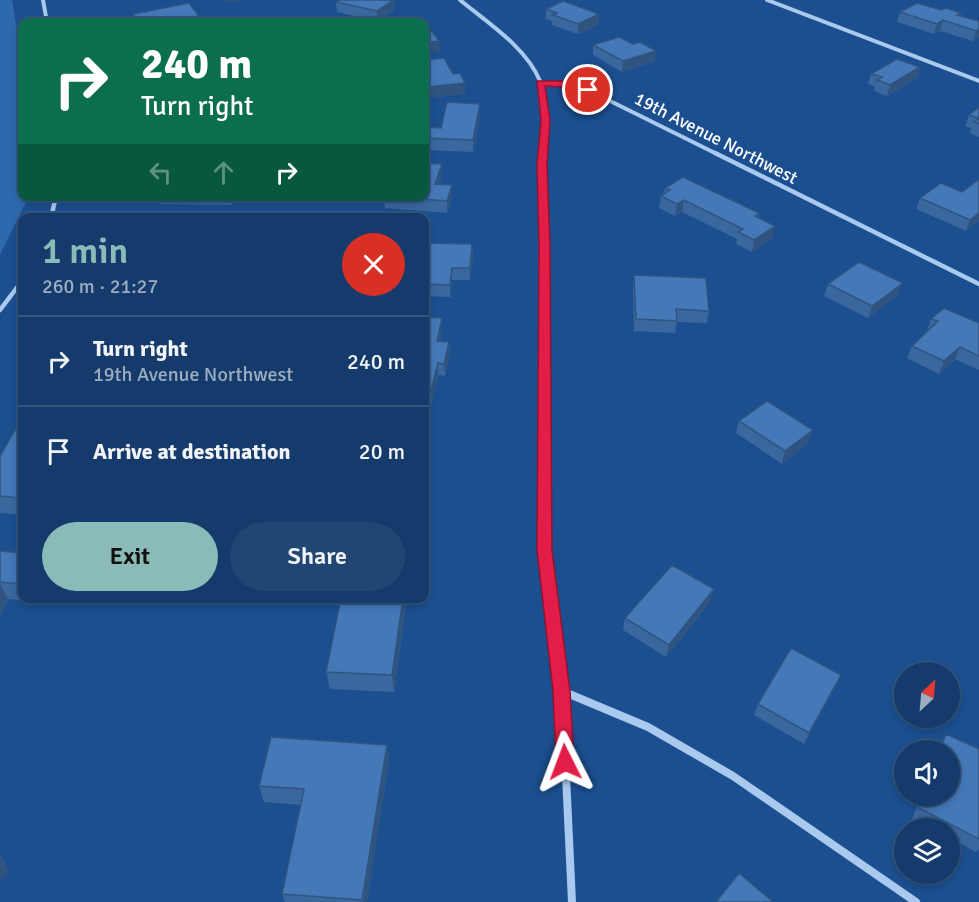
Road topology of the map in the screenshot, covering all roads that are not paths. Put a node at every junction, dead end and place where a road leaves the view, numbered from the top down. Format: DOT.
graph roads {
  1 [pos="43,0"];
  2 [pos="460,0"];
  3 [pos="767,0"];
  4 [pos="46,18"];
  5 [pos="979,81"];
  6 [pos="541,83"];
  7 [pos="979,284"];
  8 [pos="18,286"];
  9 [pos="0,310"];
  10 [pos="562,691"];
  11 [pos="572,902"];
  12 [pos="916,902"];
  1 -- 4 [label="street"];
  2 -- 6 [label="street"];
  3 -- 5 [label="street"];
  6 -- 7 [label="street, 19th Avenue Northwest"];
  6 -- 10 [label="street"];
  8 -- 9 [label="street"];
  10 -- 11 [label="street"];
  10 -- 12 [label="street"];
}
